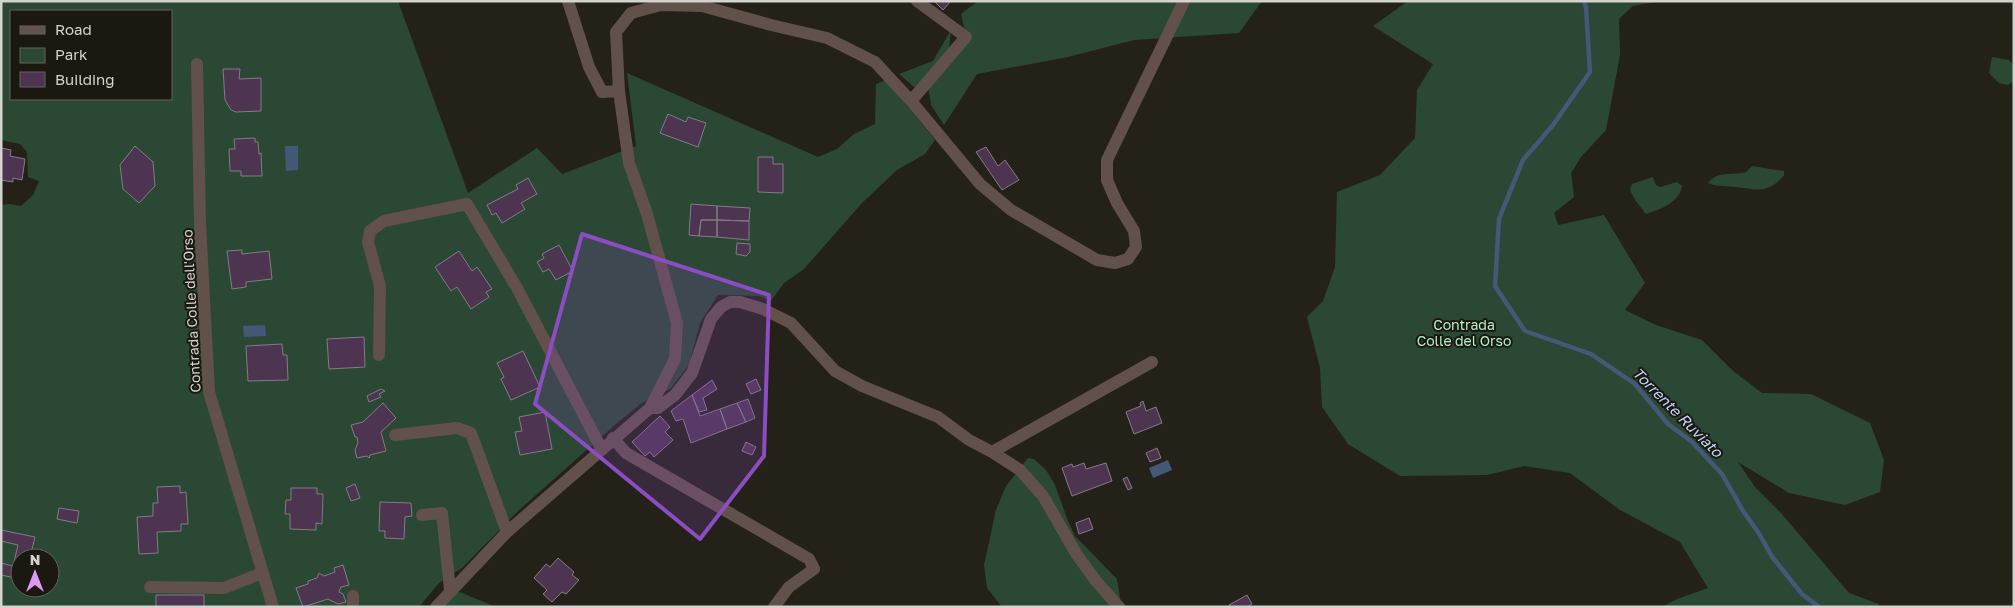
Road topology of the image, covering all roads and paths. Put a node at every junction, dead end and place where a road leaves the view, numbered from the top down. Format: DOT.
graph roads {
  1 [pos="568,1"];
  2 [pos="917,1"];
  3 [pos="1184,1"];
  4 [pos="701,4"];
  5 [pos="197,64"];
  6 [pos="619,91"];
  7 [pos="910,101"];
  8 [pos="379,355"];
  9 [pos="1152,362"];
  10 [pos="650,408"];
  11 [pos="395,435"];
  12 [pos="613,438"];
  13 [pos="601,448"];
  14 [pos="992,452"];
  15 [pos="422,515"];
  16 [pos="507,532"];
  17 [pos="262,573"];
  18 [pos="150,587"];
  19 [pos="450,590"];
  20 [pos="273,607"];
  21 [pos="436,607"];
  22 [pos="774,607"];
  23 [pos="1119,607"];
  1 -- 6 [label="street"];
  2 -- 7 [label="street"];
  3 -- 7 [label="street"];
  4 -- 6 [label="street"];
  4 -- 7 [label="street"];
  5 -- 17 [label="street, Contrada Colle dell'Orso"];
  6 -- 10 [label="street"];
  8 -- 13 [label="street"];
  9 -- 14 [label="street"];
  10 -- 12 [label="street"];
  10 -- 14 [label="street"];
  11 -- 16 [label="street"];
  12 -- 13 [label="street"];
  12 -- 22 [label="street"];
  13 -- 16 [label="street"];
  14 -- 23 [label="street"];
  15 -- 19 [label="street"];
  16 -- 19 [label="street"];
  17 -- 18 [label="street"];
  17 -- 20 [label="street, Contrada Colle dell'Orso"];
  19 -- 21 [label="street"];
}
